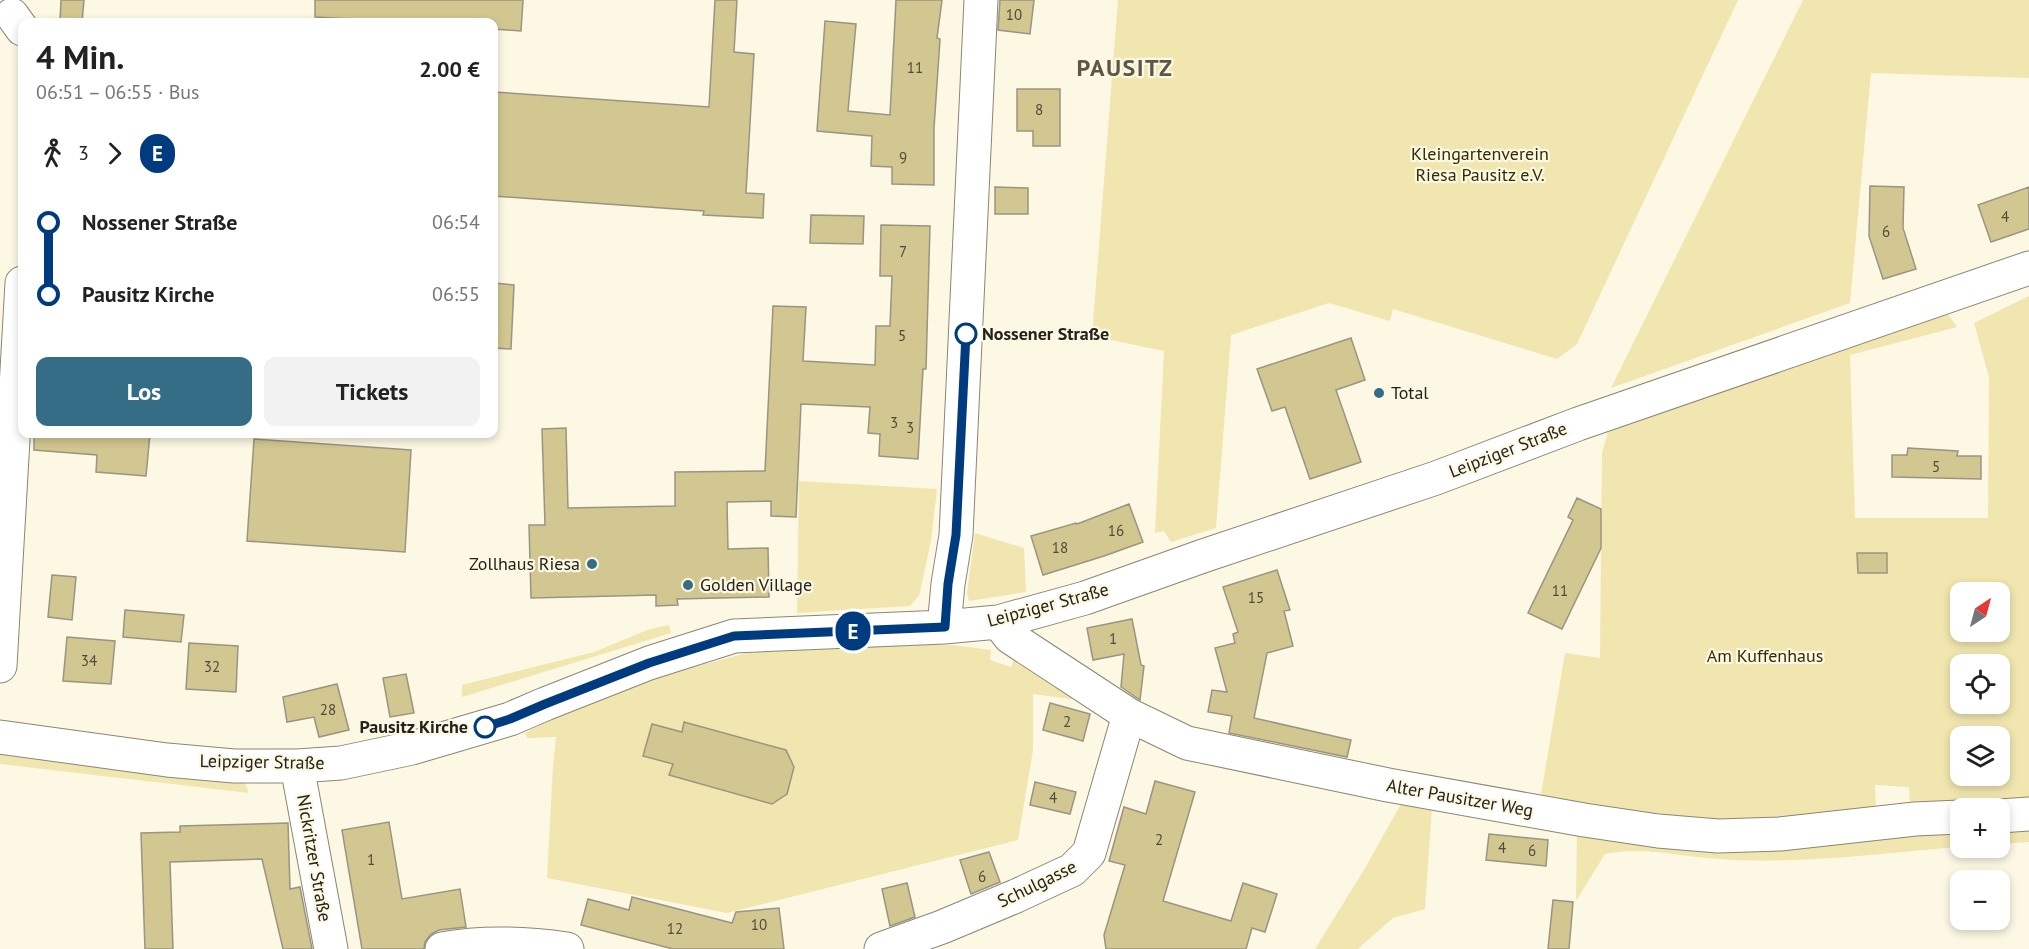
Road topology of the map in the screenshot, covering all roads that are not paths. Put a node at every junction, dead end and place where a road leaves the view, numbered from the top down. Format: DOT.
graph roads {
  1 [pos="981,0"];
  2 [pos="2029,268"];
  3 [pos="18,353"];
  4 [pos="998,622"];
  5 [pos="945,627"];
  6 [pos="0,666"];
  7 [pos="1129,715"];
  8 [pos="0,737"];
  9 [pos="297,766"];
  10 [pos="2029,814"];
  11 [pos="2010,815"];
  12 [pos="1950,817"];
  13 [pos="331,949"];
  14 [pos="442,949"];
  15 [pos="567,949"];
  16 [pos="881,949"];
  1 -- 5 [label="street"];
  2 -- 4 [label="street, Leipziger Straße"];
  3 -- 6 [label="street"];
  4 -- 5 [label="street, Leipziger Straße"];
  4 -- 7 [label="street, Alter Pausitzer Weg"];
  5 -- 9 [label="street, Leipziger Straße"];
  7 -- 12 [label="street, Alter Pausitzer Weg"];
  7 -- 16 [label="street, Schulgasse"];
  8 -- 9 [label="street, Leipziger Straße"];
  9 -- 13 [label="street, Nickritzer Straße"];
  10 -- 11 [label="street"];
  14 -- 15 [label="street"];
}
